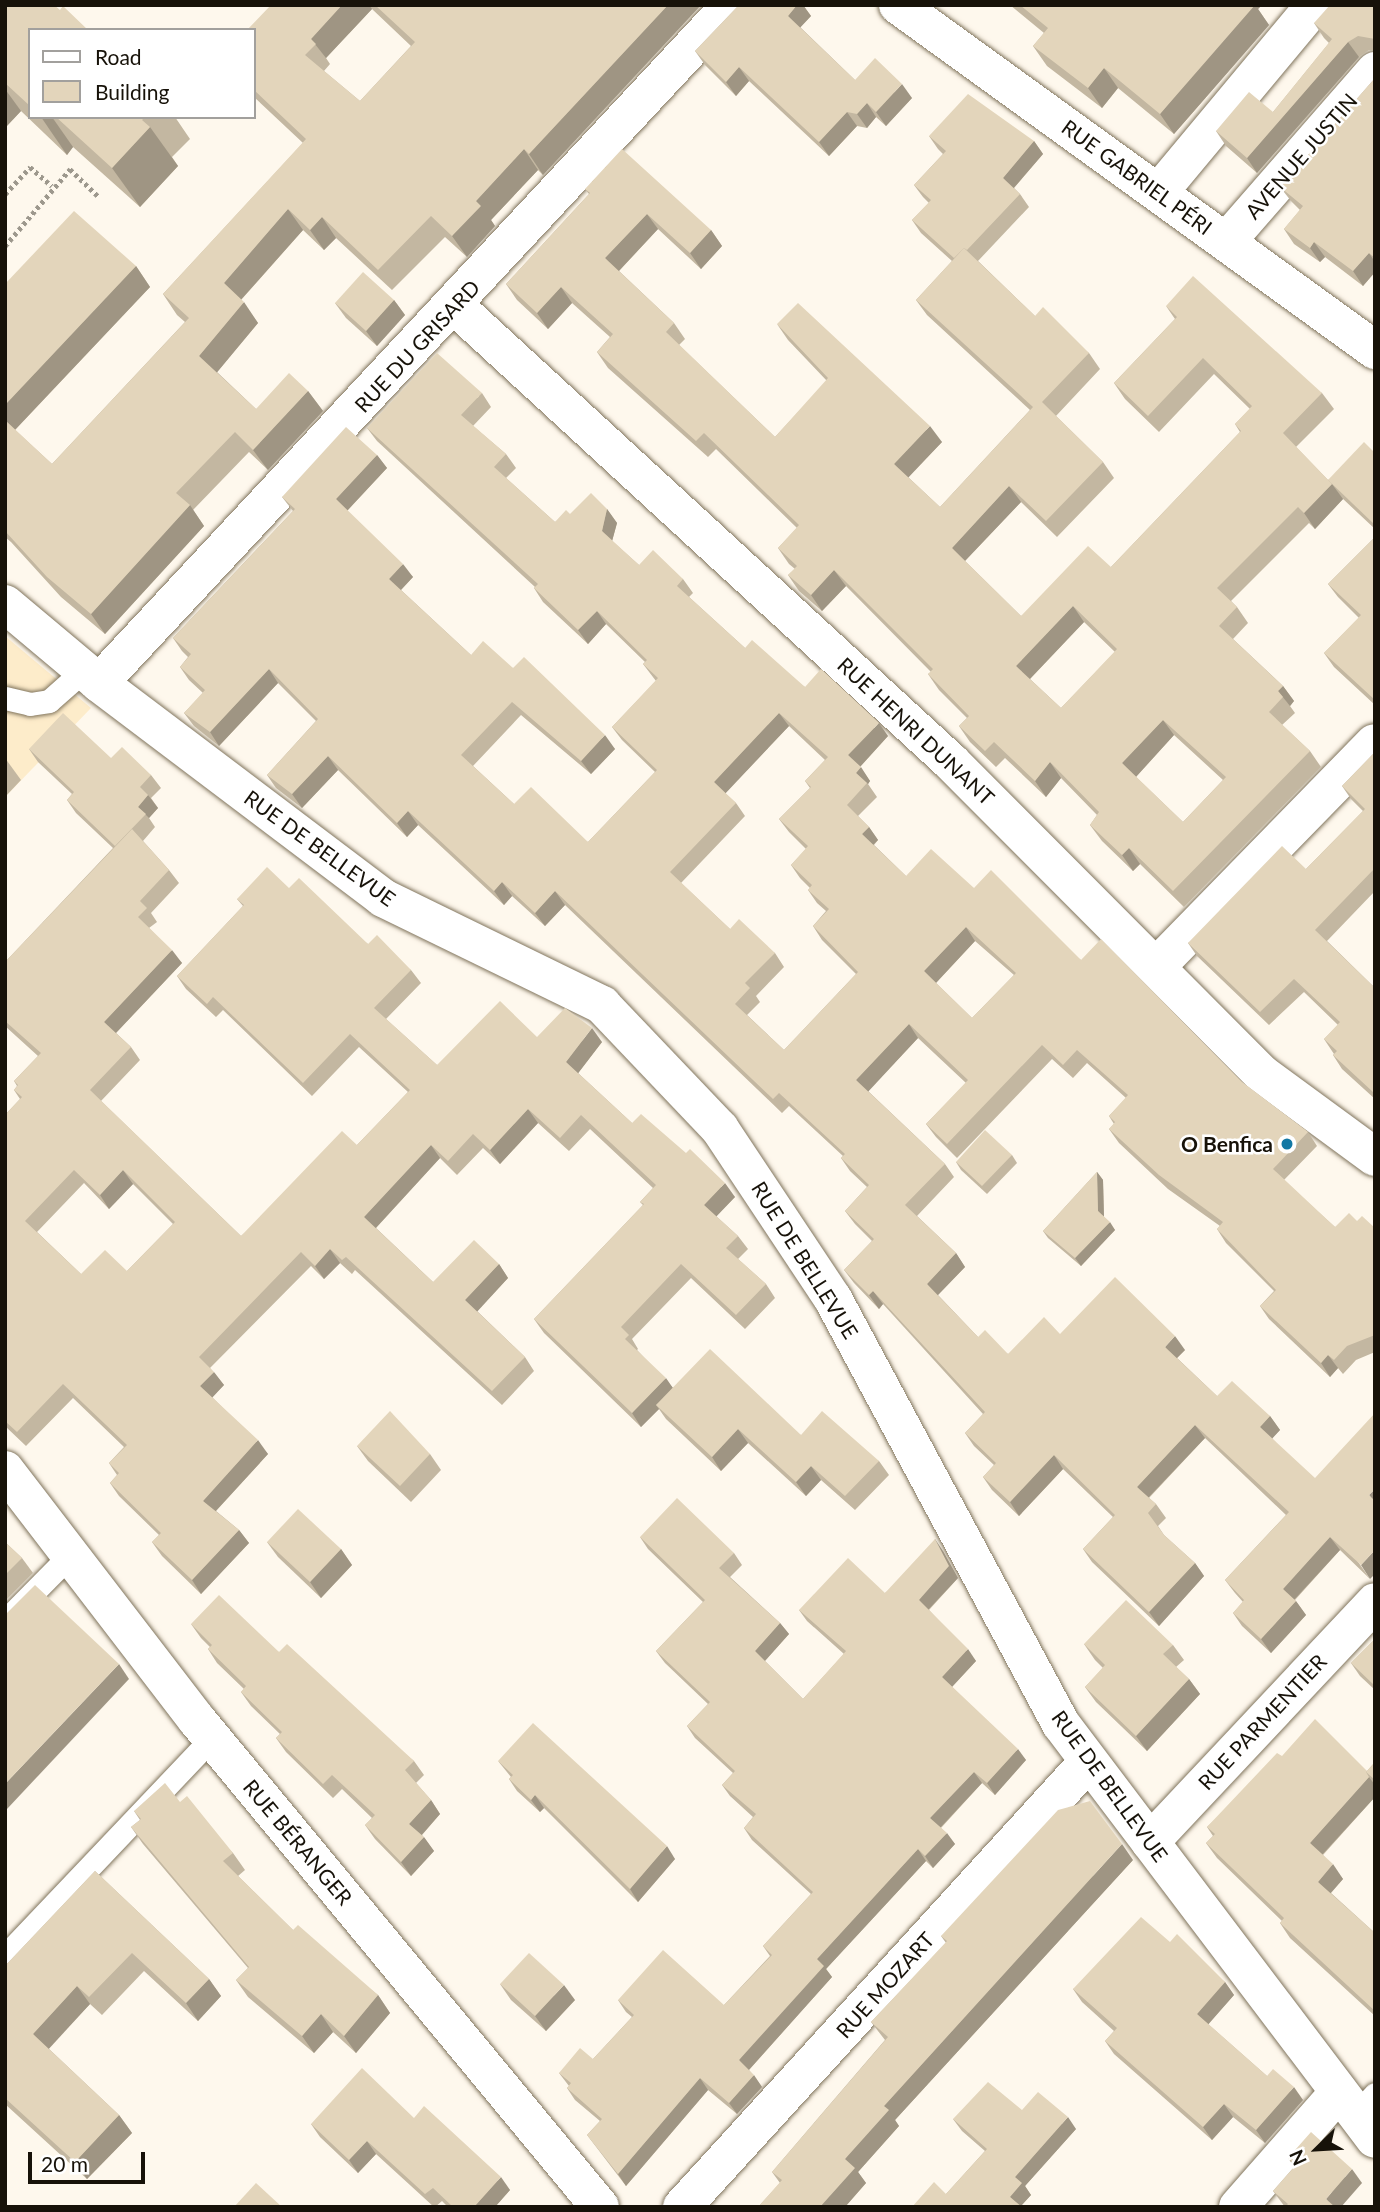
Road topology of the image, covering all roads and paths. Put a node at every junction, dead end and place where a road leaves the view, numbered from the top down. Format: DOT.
graph roads {
  1 [pos="732,5"];
  2 [pos="898,5"];
  3 [pos="1315,5"];
  4 [pos="1375,71"];
  5 [pos="52,186"];
  6 [pos="1159,192"];
  7 [pos="5,194"];
  8 [pos="98,196"];
  9 [pos="1226,242"];
  10 [pos="5,246"];
  11 [pos="455,306"];
  12 [pos="1375,350"];
  13 [pos="5,604"];
  14 [pos="92,677"];
  15 [pos="5,698"];
  16 [pos="1375,743"];
  17 [pos="1158,965"];
  18 [pos="1375,1157"];
  19 [pos="5,1470"];
  20 [pos="70,1555"];
  21 [pos="1375,1602"];
  22 [pos="5,1621"];
  23 [pos="212,1738"];
  24 [pos="1088,1762"];
  25 [pos="1150,1842"];
  26 [pos="5,1956"];
  27 [pos="1361,2110"];
  28 [pos="600,2207"];
  29 [pos="682,2207"];
  30 [pos="1238,2207"];
  1 -- 11 [label="street, RUE DU GRISARD"];
  2 -- 6 [label="street, RUE GABRIEL PÉRI"];
  3 -- 6 [label="street"];
  4 -- 9 [label="street, AVENUE JUSTIN"];
  5 -- 7 [label="path"];
  5 -- 8 [label="path"];
  5 -- 10 [label="path"];
  6 -- 9 [label="street, RUE GABRIEL PÉRI"];
  9 -- 12 [label="street, RUE GABRIEL PÉRI"];
  11 -- 14 [label="street, RUE DU GRISARD"];
  11 -- 17 [label="street, RUE HENRI DUNANT"];
  13 -- 14 [label="street, RUE DE BELLEVUE"];
  14 -- 15 [label="lane"];
  14 -- 24 [label="street, RUE DE BELLEVUE"];
  16 -- 17 [label="street"];
  17 -- 18 [label="street, RUE HENRI DUNANT"];
  19 -- 20 [label="street, RUE BÉRANGER"];
  20 -- 22 [label="lane"];
  20 -- 23 [label="street, RUE BÉRANGER"];
  21 -- 25 [label="street, RUE PARMENTIER"];
  23 -- 26 [label="lane"];
  23 -- 28 [label="street, RUE BÉRANGER"];
  24 -- 25 [label="street, RUE DE BELLEVUE"];
  24 -- 29 [label="street, RUE MOZART"];
  25 -- 27 [label="street, RUE DE BELLEVUE"];
  27 -- 30 [label="street"];
}
